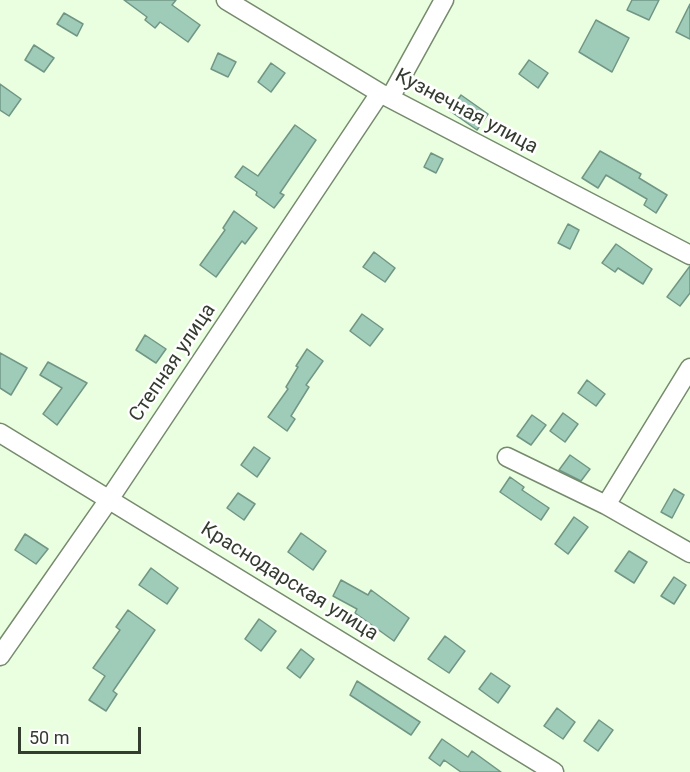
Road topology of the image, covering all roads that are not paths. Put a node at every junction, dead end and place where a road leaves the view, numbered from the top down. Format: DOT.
graph roads {
  1 [pos="226,0"];
  2 [pos="444,0"];
  3 [pos="385,95"];
  4 [pos="690,255"];
  5 [pos="690,368"];
  6 [pos="0,433"];
  7 [pos="507,457"];
  8 [pos="110,498"];
  9 [pos="606,505"];
  10 [pos="690,552"];
  11 [pos="0,656"];
  12 [pos="554,772"];
  1 -- 3 [label="street, Кузнечная улица"];
  2 -- 3 [label="street, Степная улица"];
  3 -- 4 [label="street, Кузнечная улица"];
  3 -- 8 [label="street, Степная улица"];
  5 -- 9 [label="street"];
  6 -- 8 [label="street, Краснодарская улица"];
  7 -- 9 [label="street"];
  8 -- 11 [label="street, Степная улица"];
  8 -- 12 [label="street, Краснодарская улица"];
  9 -- 10 [label="street"];
}
